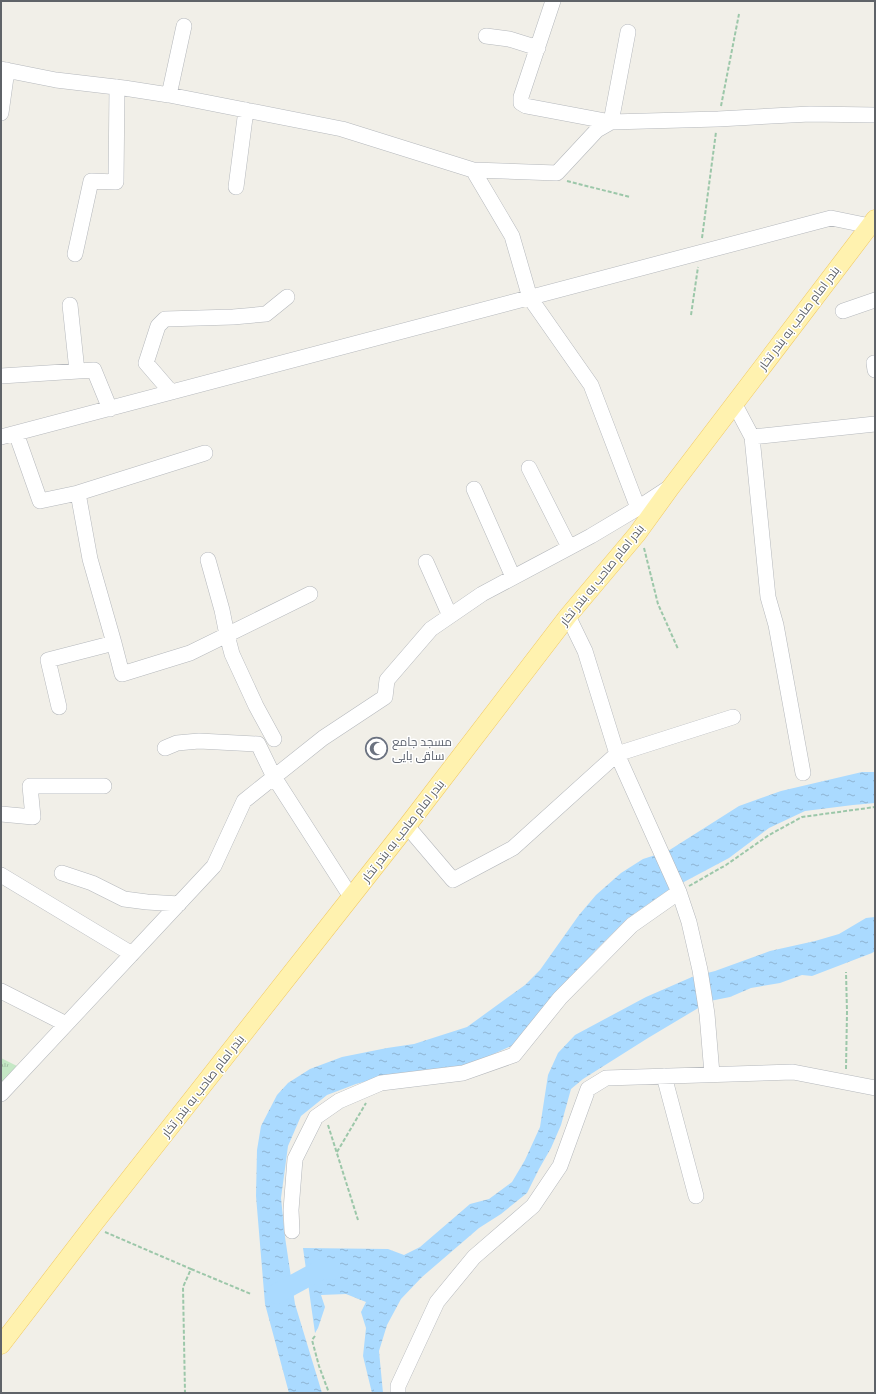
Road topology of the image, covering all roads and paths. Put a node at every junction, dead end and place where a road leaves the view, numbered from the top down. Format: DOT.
graph roads {
  1 [pos="553,1"];
  2 [pos="739,14"];
  3 [pos="184,26"];
  4 [pos="628,32"];
  5 [pos="486,36"];
  6 [pos="538,48"];
  7 [pos="4,69"];
  8 [pos="117,87"];
  9 [pos="169,95"];
  10 [pos="246,110"];
  11 [pos="1,112"];
  12 [pos="875,115"];
  13 [pos="718,119"];
  14 [pos="610,122"];
  15 [pos="473,170"];
  16 [pos="557,174"];
  17 [pos="236,187"];
  18 [pos="630,197"];
  19 [pos="872,222"];
  20 [pos="700,252"];
  21 [pos="75,254"];
  22 [pos="287,297"];
  23 [pos="530,298"];
  24 [pos="875,300"];
  25 [pos="70,305"];
  26 [pos="842,310"];
  27 [pos="691,315"];
  28 [pos="77,371"];
  29 [pos="1,376"];
  30 [pos="171,392"];
  31 [pos="734,403"];
  32 [pos="110,409"];
  33 [pos="875,424"];
  34 [pos="16,433"];
  35 [pos="1,437"];
  36 [pos="752,437"];
  37 [pos="205,453"];
  38 [pos="529,468"];
  39 [pos="671,487"];
  40 [pos="474,489"];
  41 [pos="78,493"];
  42 [pos="638,508"];
  43 [pos="637,534"];
  44 [pos="569,547"];
  45 [pos="208,560"];
  46 [pos="426,562"];
  47 [pos="512,577"];
  48 [pos="310,594"];
  49 [pos="450,616"];
  50 [pos="568,616"];
  51 [pos="227,635"];
  52 [pos="114,643"];
  53 [pos="678,649"];
  54 [pos="59,707"];
  55 [pos="733,717"];
  56 [pos="274,738"];
  57 [pos="165,748"];
  58 [pos="617,754"];
  59 [pos="803,773"];
  60 [pos="274,777"];
  61 [pos="104,786"];
  62 [pos="875,807"];
  63 [pos="1,814"];
  64 [pos="407,826"];
  65 [pos="62,873"];
  66 [pos="1,875"];
  67 [pos="679,892"];
  68 [pos="351,897"];
  69 [pos="179,904"];
  70 [pos="132,954"];
  71 [pos="846,972"];
  72 [pos="1,992"];
  73 [pos="66,1024"];
  74 [pos="712,1074"];
  75 [pos="664,1076"];
  76 [pos="845,1082"];
  77 [pos="377,1085"];
  78 [pos="875,1088"];
  79 [pos="1,1094"];
  80 [pos="324,1112"];
  81 [pos="337,1152"];
  82 [pos="696,1196"];
  83 [pos="358,1220"];
  84 [pos="93,1225"];
  85 [pos="292,1231"];
  86 [pos="191,1269"];
  87 [pos="250,1294"];
  88 [pos="314,1336"];
  89 [pos="1,1345"];
  90 [pos="185,1393"];
  91 [pos="329,1393"];
  92 [pos="398,1393"];
  1 -- 6 [label="street"];
  2 -- 13 [label="path"];
  3 -- 9 [label="street"];
  4 -- 14 [label="street"];
  5 -- 6 [label="street"];
  6 -- 14 [label="street"];
  7 -- 8 [label="street"];
  7 -- 11 [label="street"];
  8 -- 9 [label="street"];
  8 -- 21 [label="street"];
  9 -- 10 [label="street"];
  10 -- 15 [label="street"];
  10 -- 17 [label="street"];
  12 -- 13 [label="street"];
  13 -- 14 [label="street"];
  13 -- 20 [label="path"];
  14 -- 16 [label="street"];
  15 -- 16 [label="street"];
  15 -- 23 [label="street"];
  16 -- 18 [label="path"];
  19 -- 20 [label="street"];
  19 -- 31 [label="main road, بندر امام صاحب به بندر تخار"];
  20 -- 23 [label="street"];
  20 -- 27 [label="path"];
  22 -- 30 [label="street"];
  23 -- 30 [label="street"];
  23 -- 42 [label="street"];
  24 -- 26 [label="street"];
  25 -- 28 [label="street"];
  28 -- 29 [label="street"];
  28 -- 32 [label="street"];
  30 -- 32 [label="street"];
  31 -- 36 [label="street"];
  31 -- 39 [label="main road, بندر امام صاحب به بندر تخار"];
  32 -- 34 [label="street"];
  33 -- 36 [label="street"];
  34 -- 35 [label="street"];
  34 -- 41 [label="street"];
  36 -- 59 [label="street"];
  37 -- 41 [label="street"];
  38 -- 44 [label="street"];
  39 -- 42 [label="street"];
  39 -- 43 [label="main road, بندر امام صاحب به بندر تخار"];
  40 -- 47 [label="street"];
  41 -- 52 [label="street"];
  42 -- 44 [label="street"];
  43 -- 50 [label="main road, بندر امام صاحب به بندر تخار"];
  43 -- 53 [label="path"];
  44 -- 47 [label="street"];
  45 -- 51 [label="street"];
  46 -- 49 [label="street"];
  47 -- 49 [label="street"];
  48 -- 51 [label="street"];
  49 -- 60 [label="street"];
  50 -- 58 [label="street"];
  50 -- 64 [label="main road, بندر امام صاحب به بندر تخار"];
  51 -- 52 [label="street"];
  51 -- 56 [label="street"];
  52 -- 54 [label="street"];
  55 -- 58 [label="street"];
  57 -- 60 [label="street"];
  58 -- 64 [label="street"];
  58 -- 67 [label="street"];
  60 -- 68 [label="street"];
  60 -- 69 [label="street"];
  61 -- 63 [label="street"];
  62 -- 67 [label="path"];
  64 -- 68 [label="main road, بندر امام صاحب به بندر تخار"];
  65 -- 69 [label="street"];
  66 -- 70 [label="street"];
  67 -- 74 [label="street"];
  67 -- 77 [label="street"];
  68 -- 84 [label="main road, بندر امام صاحب به بندر تخار"];
  69 -- 70 [label="street"];
  70 -- 73 [label="street"];
  71 -- 76 [label="path"];
  72 -- 73 [label="street"];
  73 -- 79 [label="street"];
  74 -- 75 [label="street"];
  74 -- 76 [label="street"];
  75 -- 82 [label="street"];
  75 -- 92 [label="street"];
  76 -- 78 [label="street"];
  77 -- 80 [label="street"];
  77 -- 81 [label="path"];
  80 -- 81 [label="path"];
  80 -- 85 [label="street"];
  81 -- 83 [label="path"];
  84 -- 86 [label="path"];
  84 -- 89 [label="main road, بندر امام صاحب به بندر تخار"];
  86 -- 87 [label="path"];
  86 -- 90 [label="path"];
  88 -- 91 [label="path"];
}
